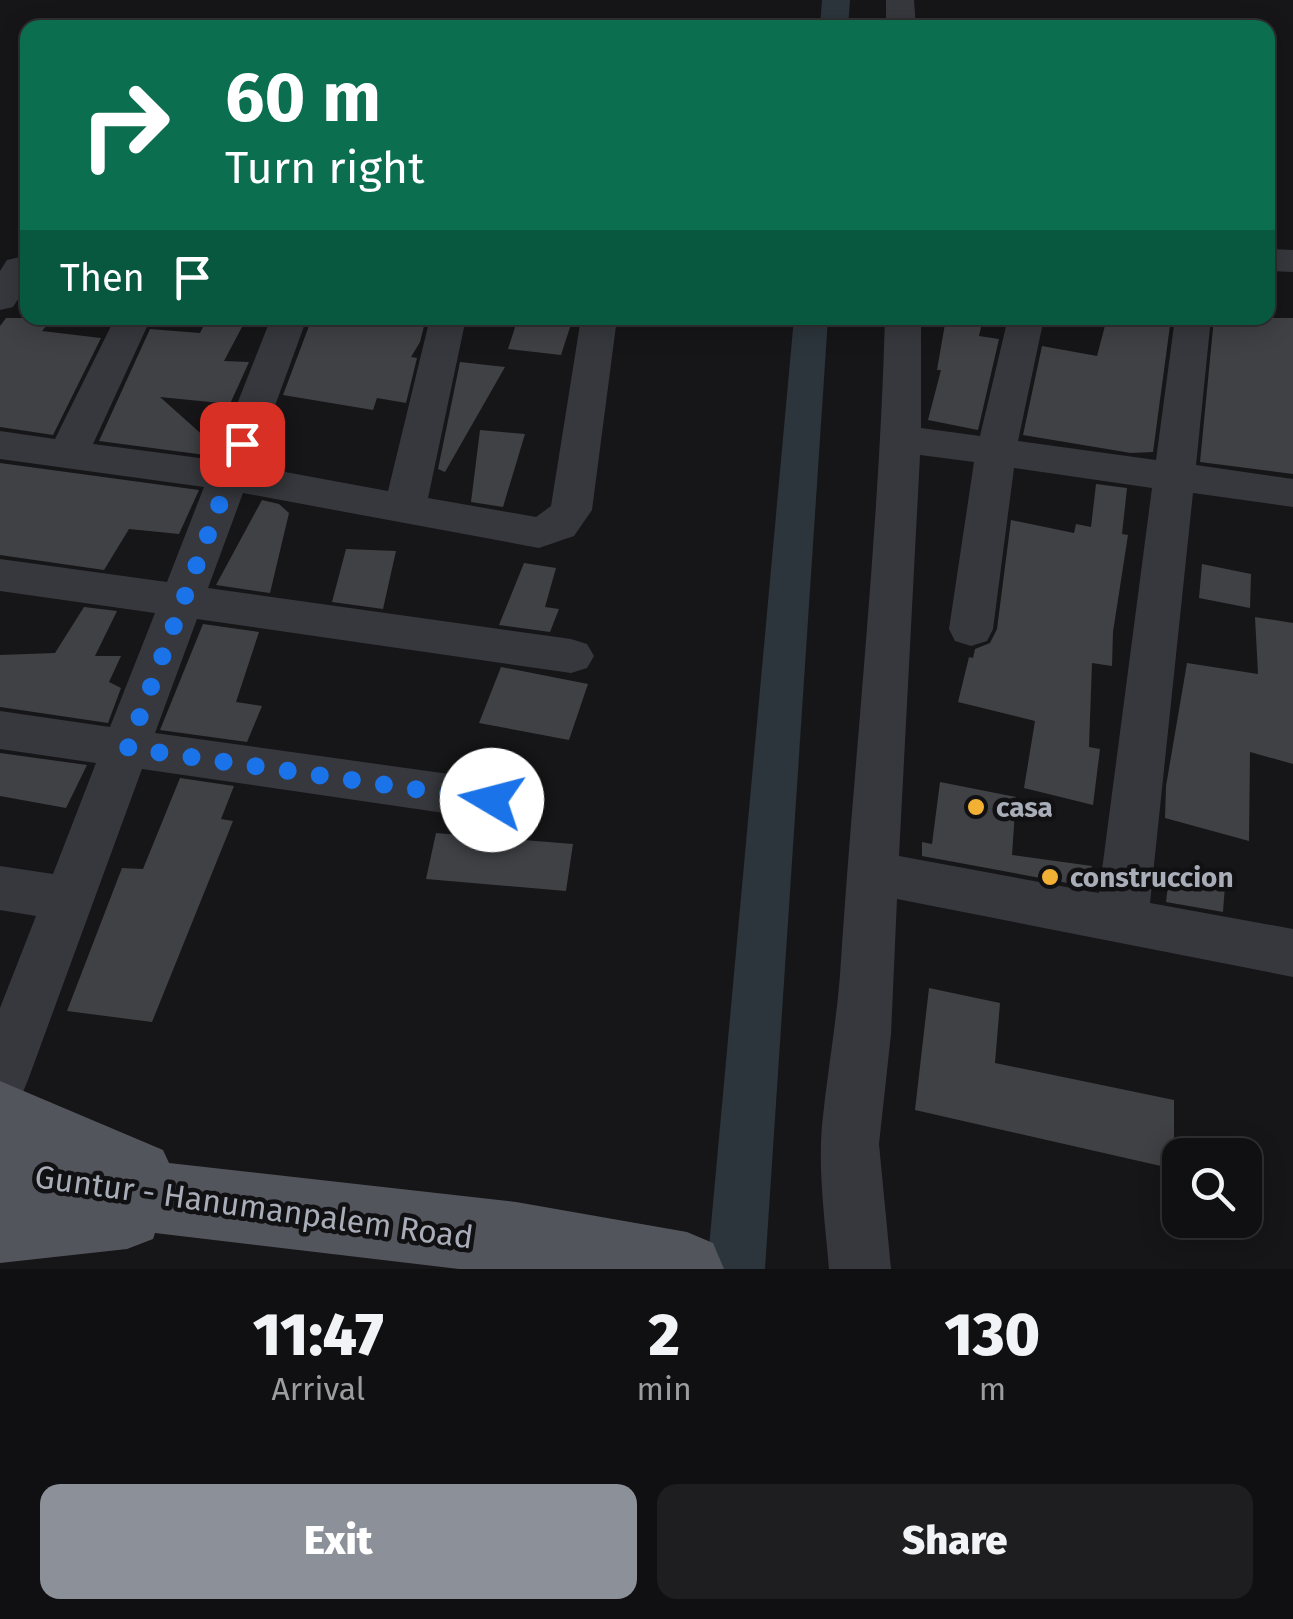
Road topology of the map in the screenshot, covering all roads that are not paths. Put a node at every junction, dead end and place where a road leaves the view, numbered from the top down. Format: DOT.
graph roads {
  1 [pos="20,268"];
  2 [pos="0,299"];
  3 [pos="130,325"];
  4 [pos="286,325"];
  5 [pos="446,325"];
  6 [pos="598,325"];
  7 [pos="903,325"];
  8 [pos="1024,325"];
  9 [pos="1192,325"];
  10 [pos="903,439"];
  11 [pos="0,445"];
  12 [pos="996,452"];
  13 [pos="68,454"];
  14 [pos="230,476"];
  15 [pos="1174,476"];
  16 [pos="1293,493"];
  17 [pos="405,509"];
  18 [pos="0,575"];
  19 [pos="184,601"];
  20 [pos="971,629"];
  21 [pos="571,656"];
  22 [pos="0,730"];
  23 [pos="128,748"];
  24 [pos="492,800"];
  25 [pos="870,872"];
  26 [pos="0,888"];
  27 [pos="70,899"];
  28 [pos="1122,920"];
  29 [pos="1293,953"];
  30 [pos="0,1080"];
  31 [pos="0,1115"];
  32 [pos="0,1171"];
  33 [pos="210,1205"];
  34 [pos="0,1226"];
  35 [pos="686,1269"];
  36 [pos="860,1269"];
  1 -- 2 [label="street"];
  3 -- 13 [label="street"];
  4 -- 14 [label="street"];
  5 -- 17 [label="street"];
  6 -- 17 [label="street"];
  7 -- 10 [label="street"];
  8 -- 12 [label="street"];
  9 -- 15 [label="street"];
  10 -- 12 [label="street"];
  10 -- 25 [label="street"];
  11 -- 13 [label="street"];
  12 -- 15 [label="street"];
  12 -- 20 [label="street"];
  13 -- 14 [label="street"];
  14 -- 17 [label="street"];
  14 -- 19 [label="street"];
  15 -- 16 [label="street"];
  15 -- 28 [label="street"];
  18 -- 19 [label="street"];
  19 -- 21 [label="street"];
  19 -- 23 [label="street"];
  22 -- 23 [label="street"];
  23 -- 24 [label="street"];
  23 -- 27 [label="street"];
  25 -- 28 [label="street"];
  25 -- 36 [label="street"];
  26 -- 27 [label="street"];
  27 -- 30 [label="street"];
  28 -- 29 [label="street"];
  31 -- 33 [label="main road"];
  32 -- 33 [label="main road, Guntur - Hanumanpalem Road"];
  33 -- 34 [label="main road"];
  33 -- 35 [label="main road, Guntur - Hanumanpalem Road"];
}
